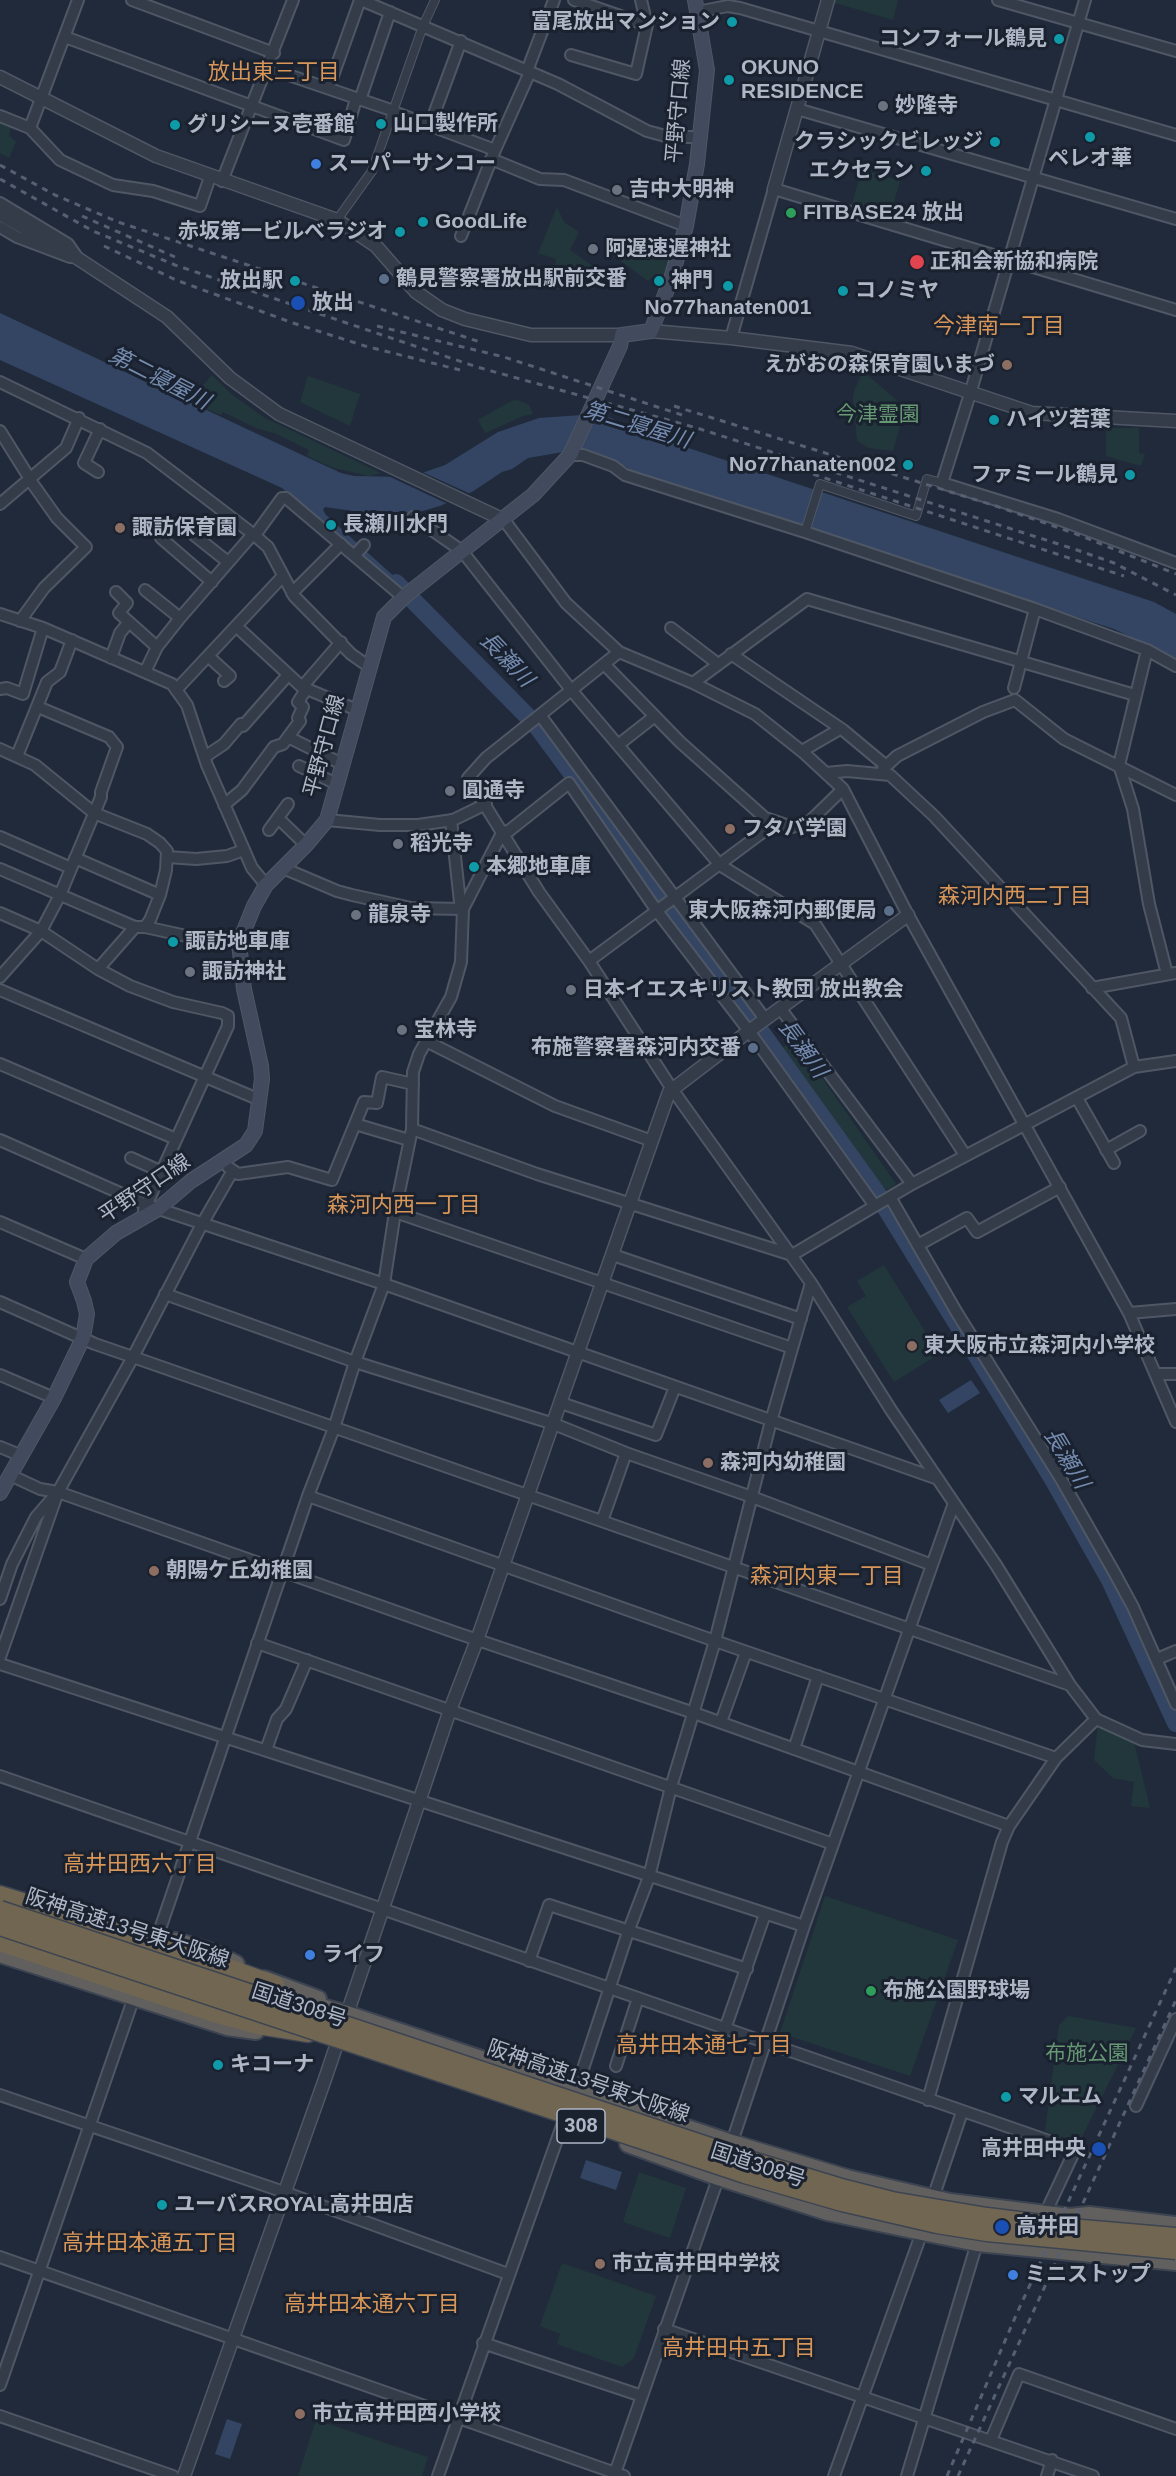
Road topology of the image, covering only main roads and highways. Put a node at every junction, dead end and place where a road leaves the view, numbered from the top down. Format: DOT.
graph roads {
  1 [pos="696,6"];
  2 [pos="0,1493"];
  3 [pos="0,1888"];
  4 [pos="0,1895"];
  5 [pos="0,1904"];
  6 [pos="0,1910"];
  7 [pos="0,1926"];
  8 [pos="0,1931"];
  9 [pos="0,1942"];
  10 [pos="0,1954"];
  11 [pos="275,1984"];
  12 [pos="347,2014"];
  13 [pos="311,2033"];
  14 [pos="1176,2225"];
  15 [pos="1176,2236"];
  16 [pos="1176,2250"];
  17 [pos="1176,2262"];
  1 -- 2 [label="main road, 平野守口線"];
  3 -- 11 [label="highway"];
  4 -- 11 [label="highway"];
  5 -- 12 [label="highway, 国道308号 / 308"];
  6 -- 15 [label="highway, 阪神高速13号東大阪線, bridge"];
  7 -- 16 [label="highway, 阪神高速13号東大阪線, bridge"];
  8 -- 13 [label="highway, 国道308号 / 308"];
  9 -- 13 [label="highway"];
  10 -- 13 [label="highway"];
  11 -- 12 [label="highway"];
  12 -- 14 [label="highway, 国道308号 / 308"];
  13 -- 17 [label="highway, 国道308号 / 308"];
}
